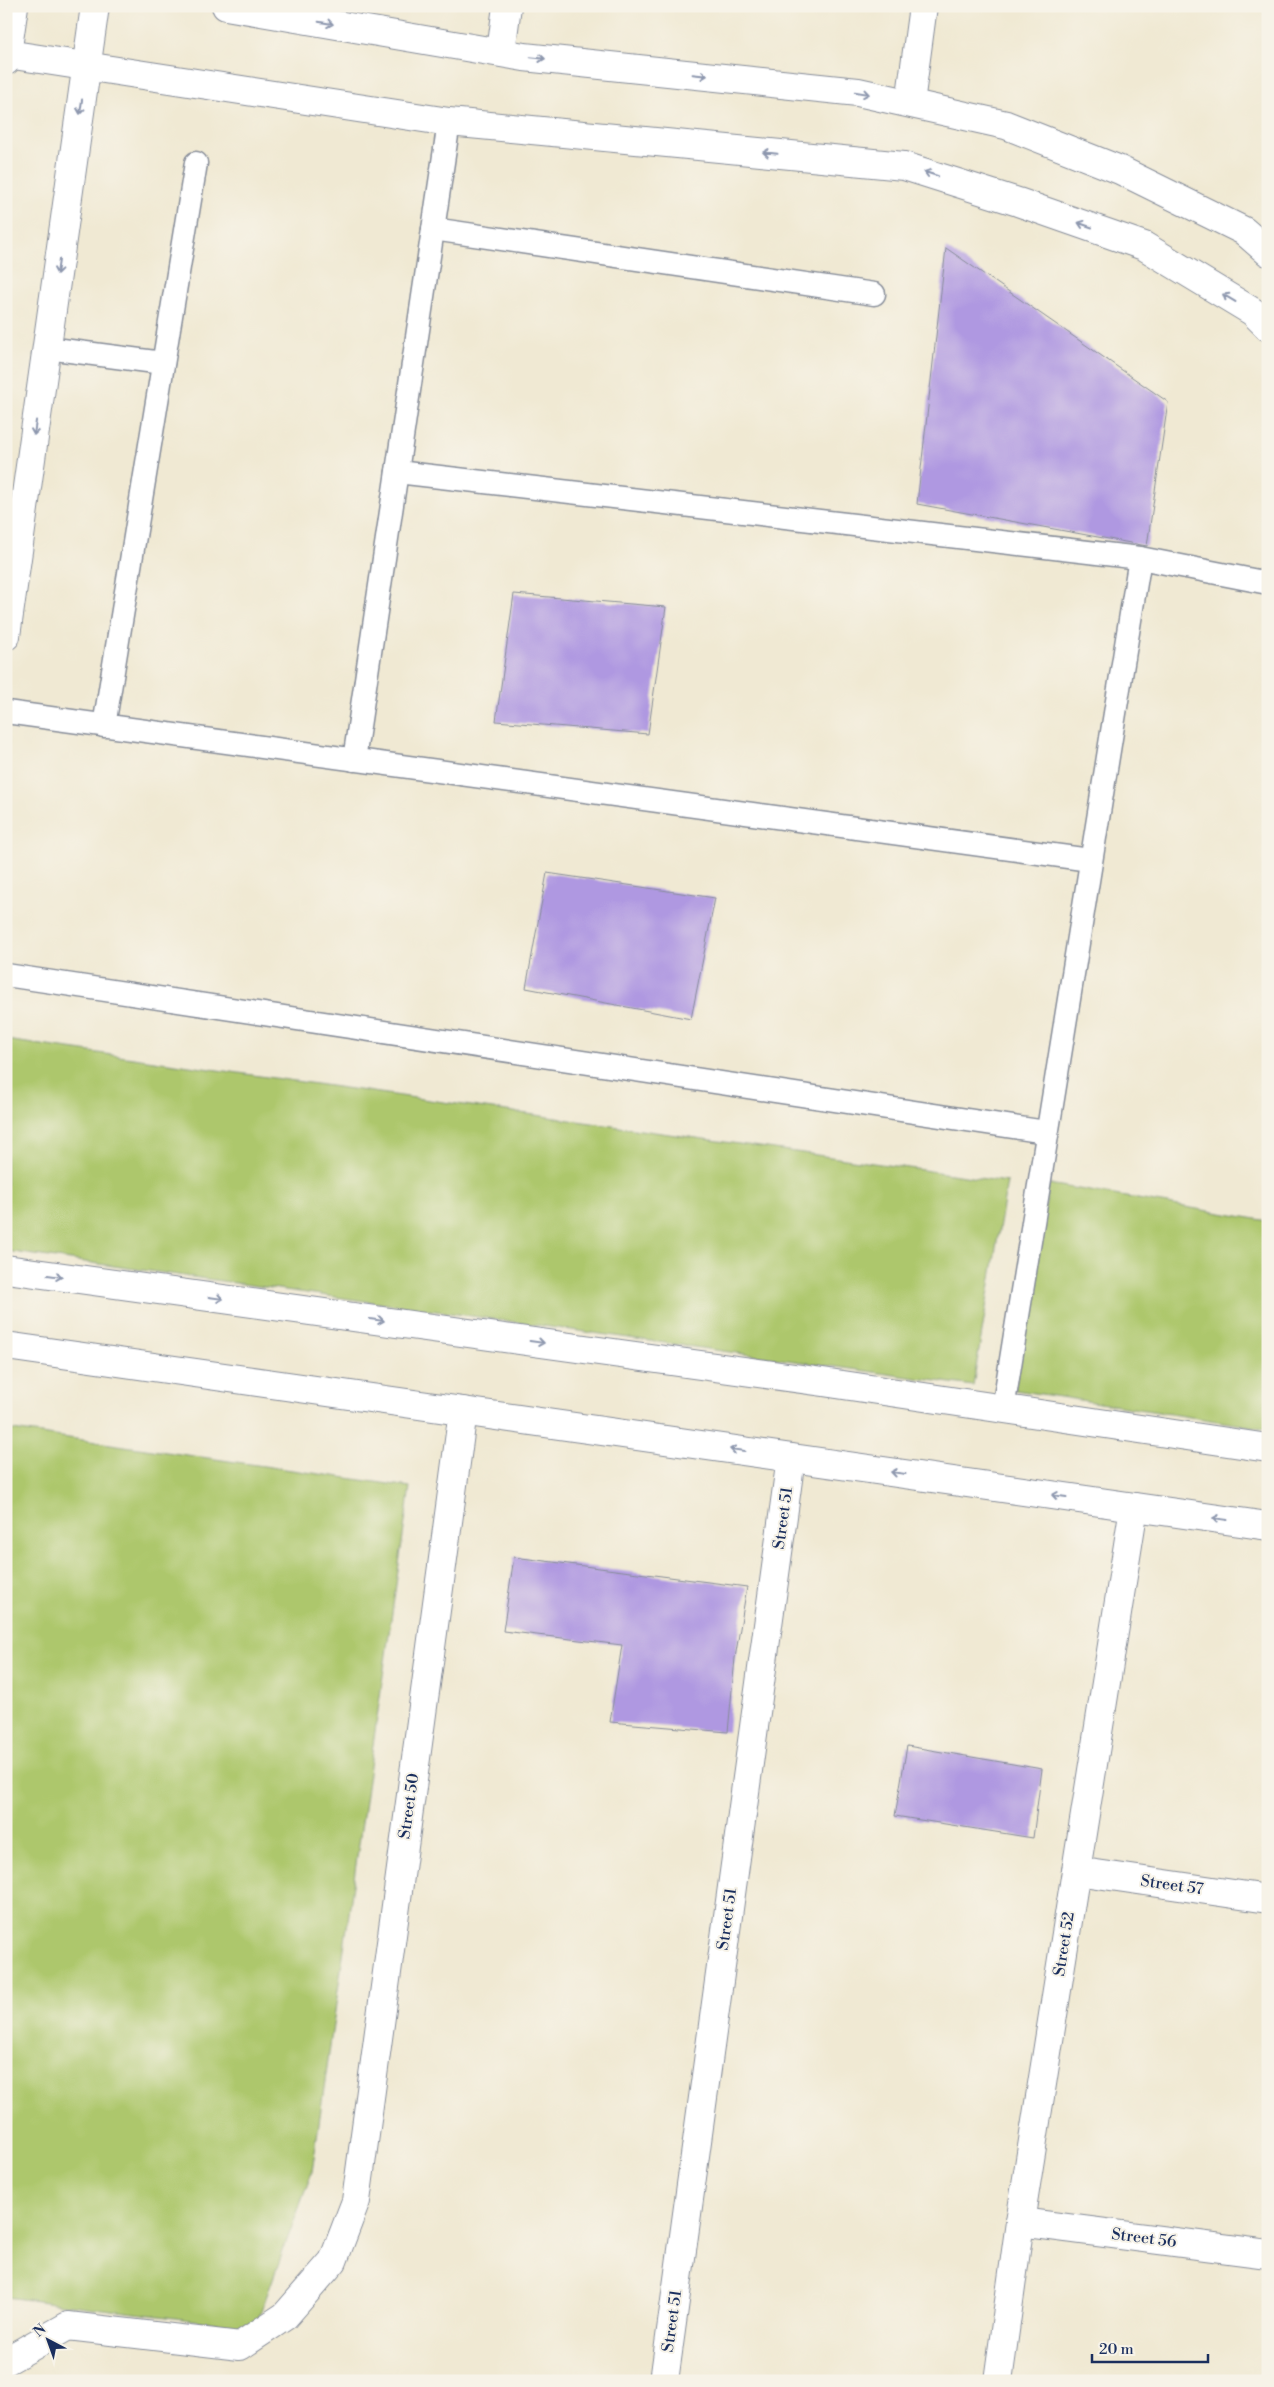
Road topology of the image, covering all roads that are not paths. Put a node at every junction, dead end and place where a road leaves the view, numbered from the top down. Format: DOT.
graph roads {
  1 [pos="14,6"];
  2 [pos="95,6"];
  3 [pos="226,6"];
  4 [pos="507,6"];
  5 [pos="923,6"];
  6 [pos="500,52"];
  7 [pos="7,58"];
  8 [pos="87,65"];
  9 [pos="910,103"];
  10 [pos="449,122"];
  11 [pos="196,163"];
  12 [pos="433,229"];
  13 [pos="1268,252"];
  14 [pos="874,294"];
  15 [pos="1268,327"];
  16 [pos="47,348"];
  17 [pos="163,363"];
  18 [pos="396,472"];
  19 [pos="1140,558"];
  20 [pos="1268,583"];
  21 [pos="6,636"];
  22 [pos="6,712"];
  23 [pos="104,726"];
  24 [pos="354,760"];
  25 [pos="1090,860"];
  26 [pos="6,975"];
  27 [pos="1046,1132"];
  28 [pos="6,1269"];
  29 [pos="6,1346"];
  30 [pos="1003,1409"];
  31 [pos="462,1411"];
  32 [pos="1268,1448"];
  33 [pos="791,1458"];
  34 [pos="1134,1507"];
  35 [pos="1268,1526"];
  36 [pos="1076,1871"];
  37 [pos="1268,1898"];
  38 [pos="1020,2222"];
  39 [pos="1268,2254"];
  40 [pos="6,2361"];
  41 [pos="664,2381"];
  42 [pos="998,2381"];
  1 -- 7 [label="street"];
  2 -- 8 [label="street"];
  3 -- 6 [label="street, one-way"];
  4 -- 6 [label="street"];
  5 -- 9 [label="street"];
  6 -- 9 [label="street, one-way"];
  7 -- 8 [label="street"];
  8 -- 10 [label="street"];
  8 -- 16 [label="street, one-way"];
  9 -- 13 [label="street"];
  10 -- 12 [label="lane"];
  15 -- 10 [label="street, one-way"];
  11 -- 17 [label="lane"];
  12 -- 14 [label="lane"];
  12 -- 18 [label="lane"];
  16 -- 17 [label="lane"];
  16 -- 21 [label="street, one-way"];
  17 -- 23 [label="lane"];
  18 -- 19 [label="lane"];
  18 -- 24 [label="lane"];
  19 -- 20 [label="lane"];
  19 -- 25 [label="lane"];
  22 -- 23 [label="lane"];
  23 -- 24 [label="lane"];
  24 -- 25 [label="lane"];
  25 -- 27 [label="lane"];
  26 -- 27 [label="lane"];
  27 -- 30 [label="lane"];
  28 -- 30 [label="street, one-way"];
  29 -- 31 [label="street"];
  30 -- 32 [label="street"];
  33 -- 31 [label="street, one-way"];
  31 -- 40 [label="street, Street 50"];
  34 -- 33 [label="street, one-way"];
  33 -- 41 [label="street, Street 51"];
  35 -- 34 [label="street, one-way"];
  34 -- 36 [label="street, Street 52"];
  36 -- 37 [label="street, Street 57"];
  36 -- 38 [label="street, Street 52"];
  38 -- 39 [label="street, Street 56"];
  38 -- 42 [label="street, Street 52"];
}
